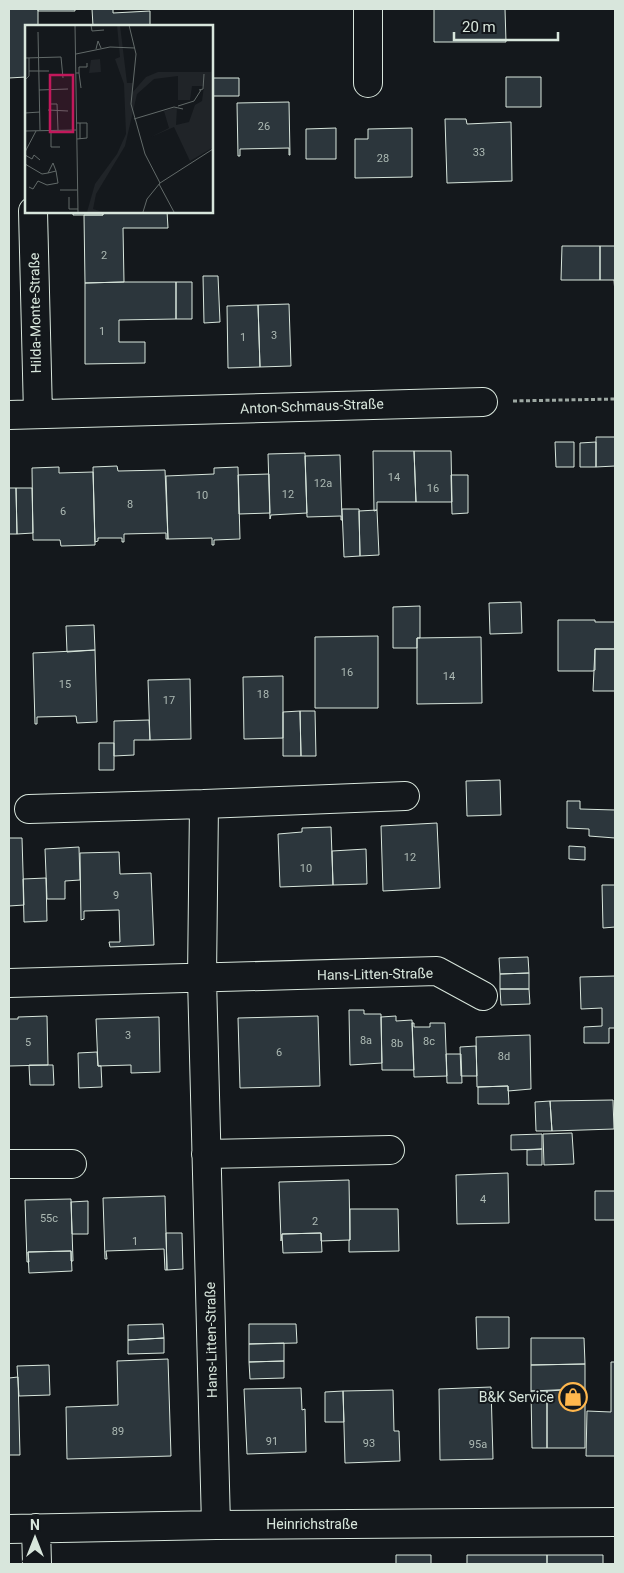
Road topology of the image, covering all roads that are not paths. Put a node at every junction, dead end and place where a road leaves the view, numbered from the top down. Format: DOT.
graph roads {
  1 [pos="368,9"];
  2 [pos="368,83"];
  3 [pos="33,212"];
  4 [pos="483,402"];
  5 [pos="38,414"];
  6 [pos="9,415"];
  7 [pos="404,796"];
  8 [pos="204,804"];
  9 [pos="30,809"];
  10 [pos="202,978"];
  11 [pos="9,983"];
  12 [pos="483,996"];
  13 [pos="390,1150"];
  14 [pos="206,1154"];
  15 [pos="9,1164"];
  16 [pos="72,1164"];
  17 [pos="615,1522"];
  18 [pos="216,1525"];
  19 [pos="36,1528"];
  20 [pos="9,1529"];
  21 [pos="38,1564"];
  1 -- 2 [label="street"];
  3 -- 5 [label="street, Hilda-Monte-Straße"];
  4 -- 5 [label="street, Anton-Schmaus-Straße"];
  5 -- 6 [label="street, Anton-Schmaus-Straße"];
  7 -- 8 [label="street"];
  8 -- 9 [label="street"];
  8 -- 10 [label="street, Hans-Litten-Straße"];
  10 -- 11 [label="street, Hans-Litten-Straße"];
  10 -- 12 [label="street, Hans-Litten-Straße"];
  10 -- 14 [label="street, Hans-Litten-Straße"];
  13 -- 14 [label="street"];
  14 -- 18 [label="street, Hans-Litten-Straße"];
  15 -- 16 [label="street"];
  17 -- 18 [label="street, Heinrichstraße"];
  18 -- 19 [label="street, Heinrichstraße"];
  19 -- 20 [label="street, Heinrichstraße"];
  19 -- 21 [label="street"];
}
